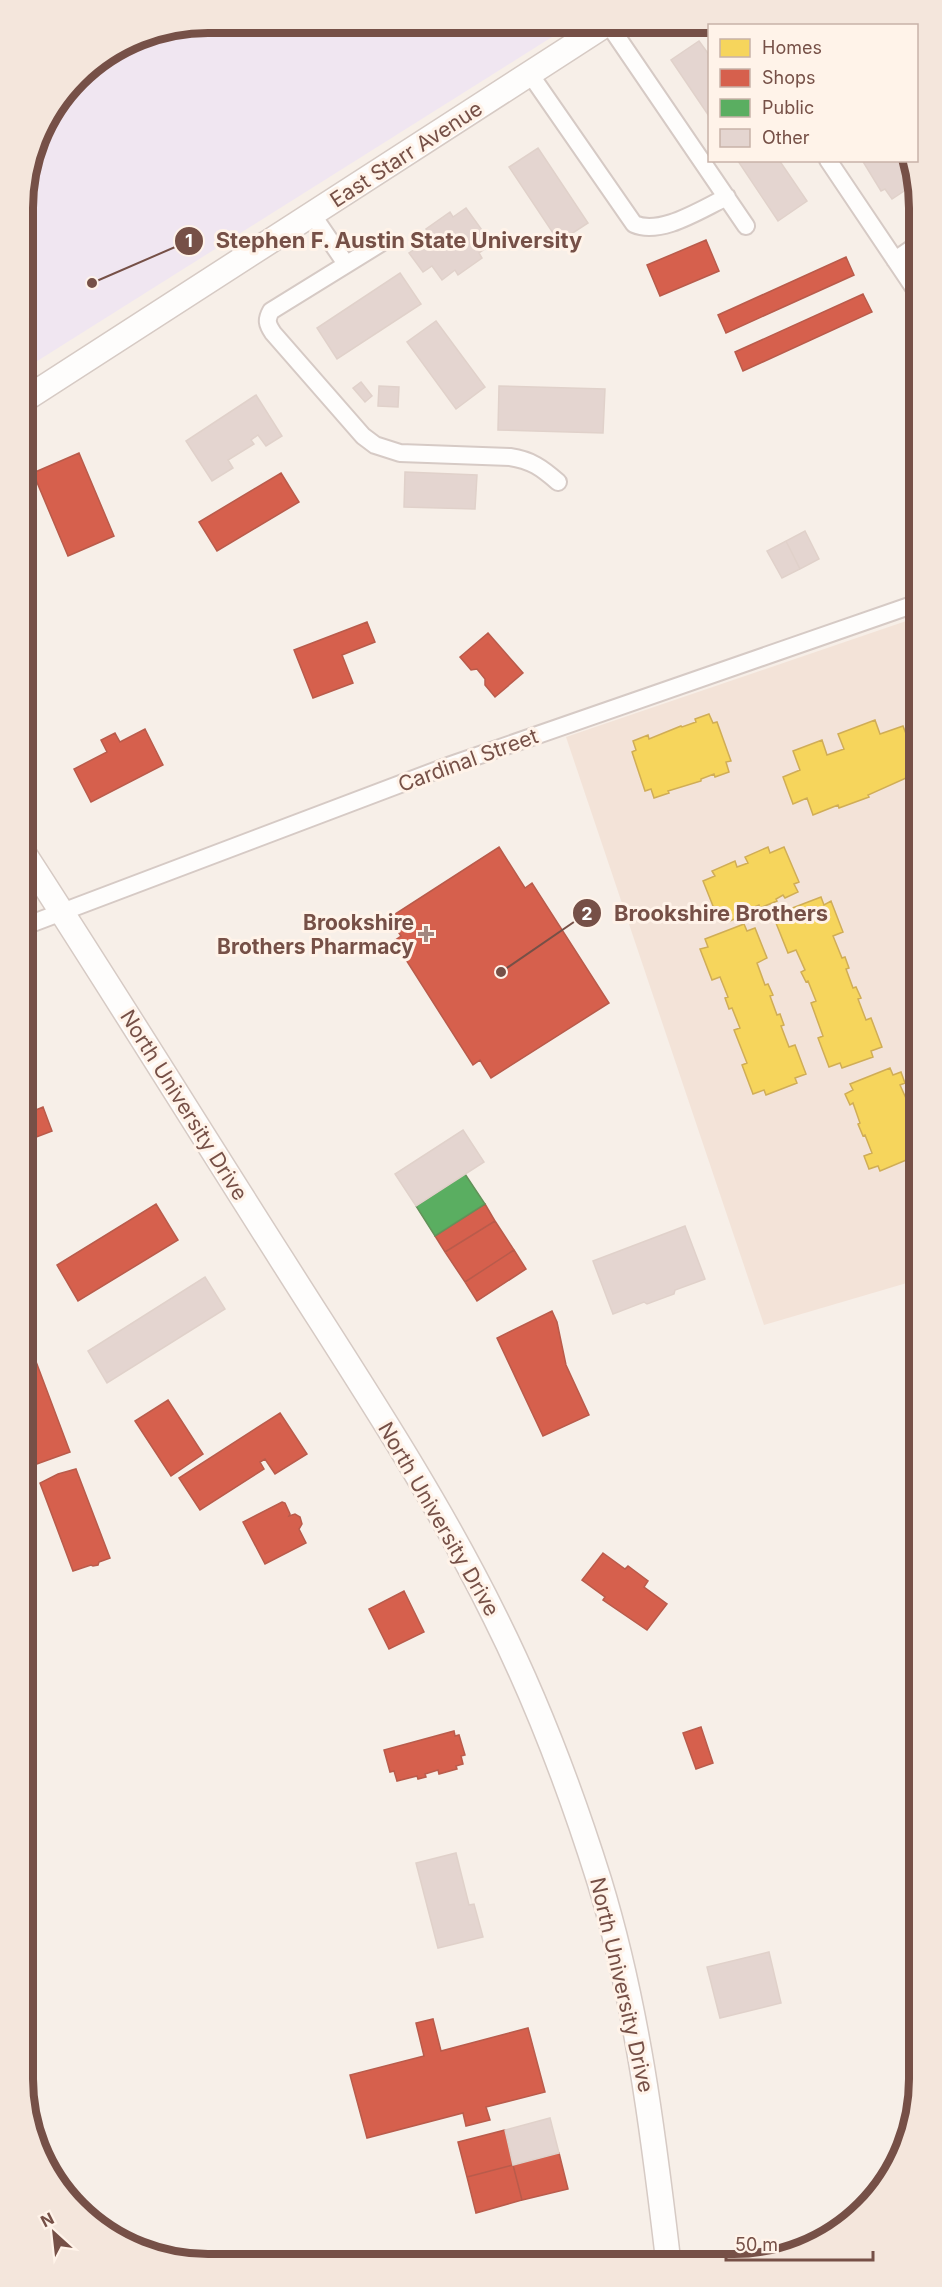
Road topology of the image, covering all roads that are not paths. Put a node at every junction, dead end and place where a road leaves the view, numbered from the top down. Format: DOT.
graph roads {
  1 [pos="595,33"];
  2 [pos="613,33"];
  3 [pos="530,75"];
  4 [pos="829,162"];
  5 [pos="727,197"];
  6 [pos="312,214"];
  7 [pos="746,226"];
  8 [pos="381,243"];
  9 [pos="909,251"];
  10 [pos="895,260"];
  11 [pos="346,264"];
  12 [pos="909,281"];
  13 [pos="33,394"];
  14 [pos="558,482"];
  15 [pos="909,606"];
  16 [pos="33,868"];
  17 [pos="62,913"];
  18 [pos="33,923"];
  19 [pos="667,2254"];
  1 -- 3 [label="main road, East Starr Avenue"];
  2 -- 5 [label="street"];
  3 -- 5 [label="street"];
  3 -- 6 [label="main road, East Starr Avenue"];
  4 -- 10 [label="street"];
  5 -- 7 [label="street"];
  6 -- 11 [label="street"];
  6 -- 13 [label="main road, East Starr Avenue"];
  8 -- 11 [label="street"];
  9 -- 10 [label="street"];
  10 -- 12 [label="street"];
  11 -- 14 [label="street"];
  15 -- 17 [label="street, Cardinal Street"];
  16 -- 17 [label="main road, North University Drive"];
  17 -- 18 [label="street, Cardinal Street"];
  17 -- 19 [label="main road, North University Drive"];
}
